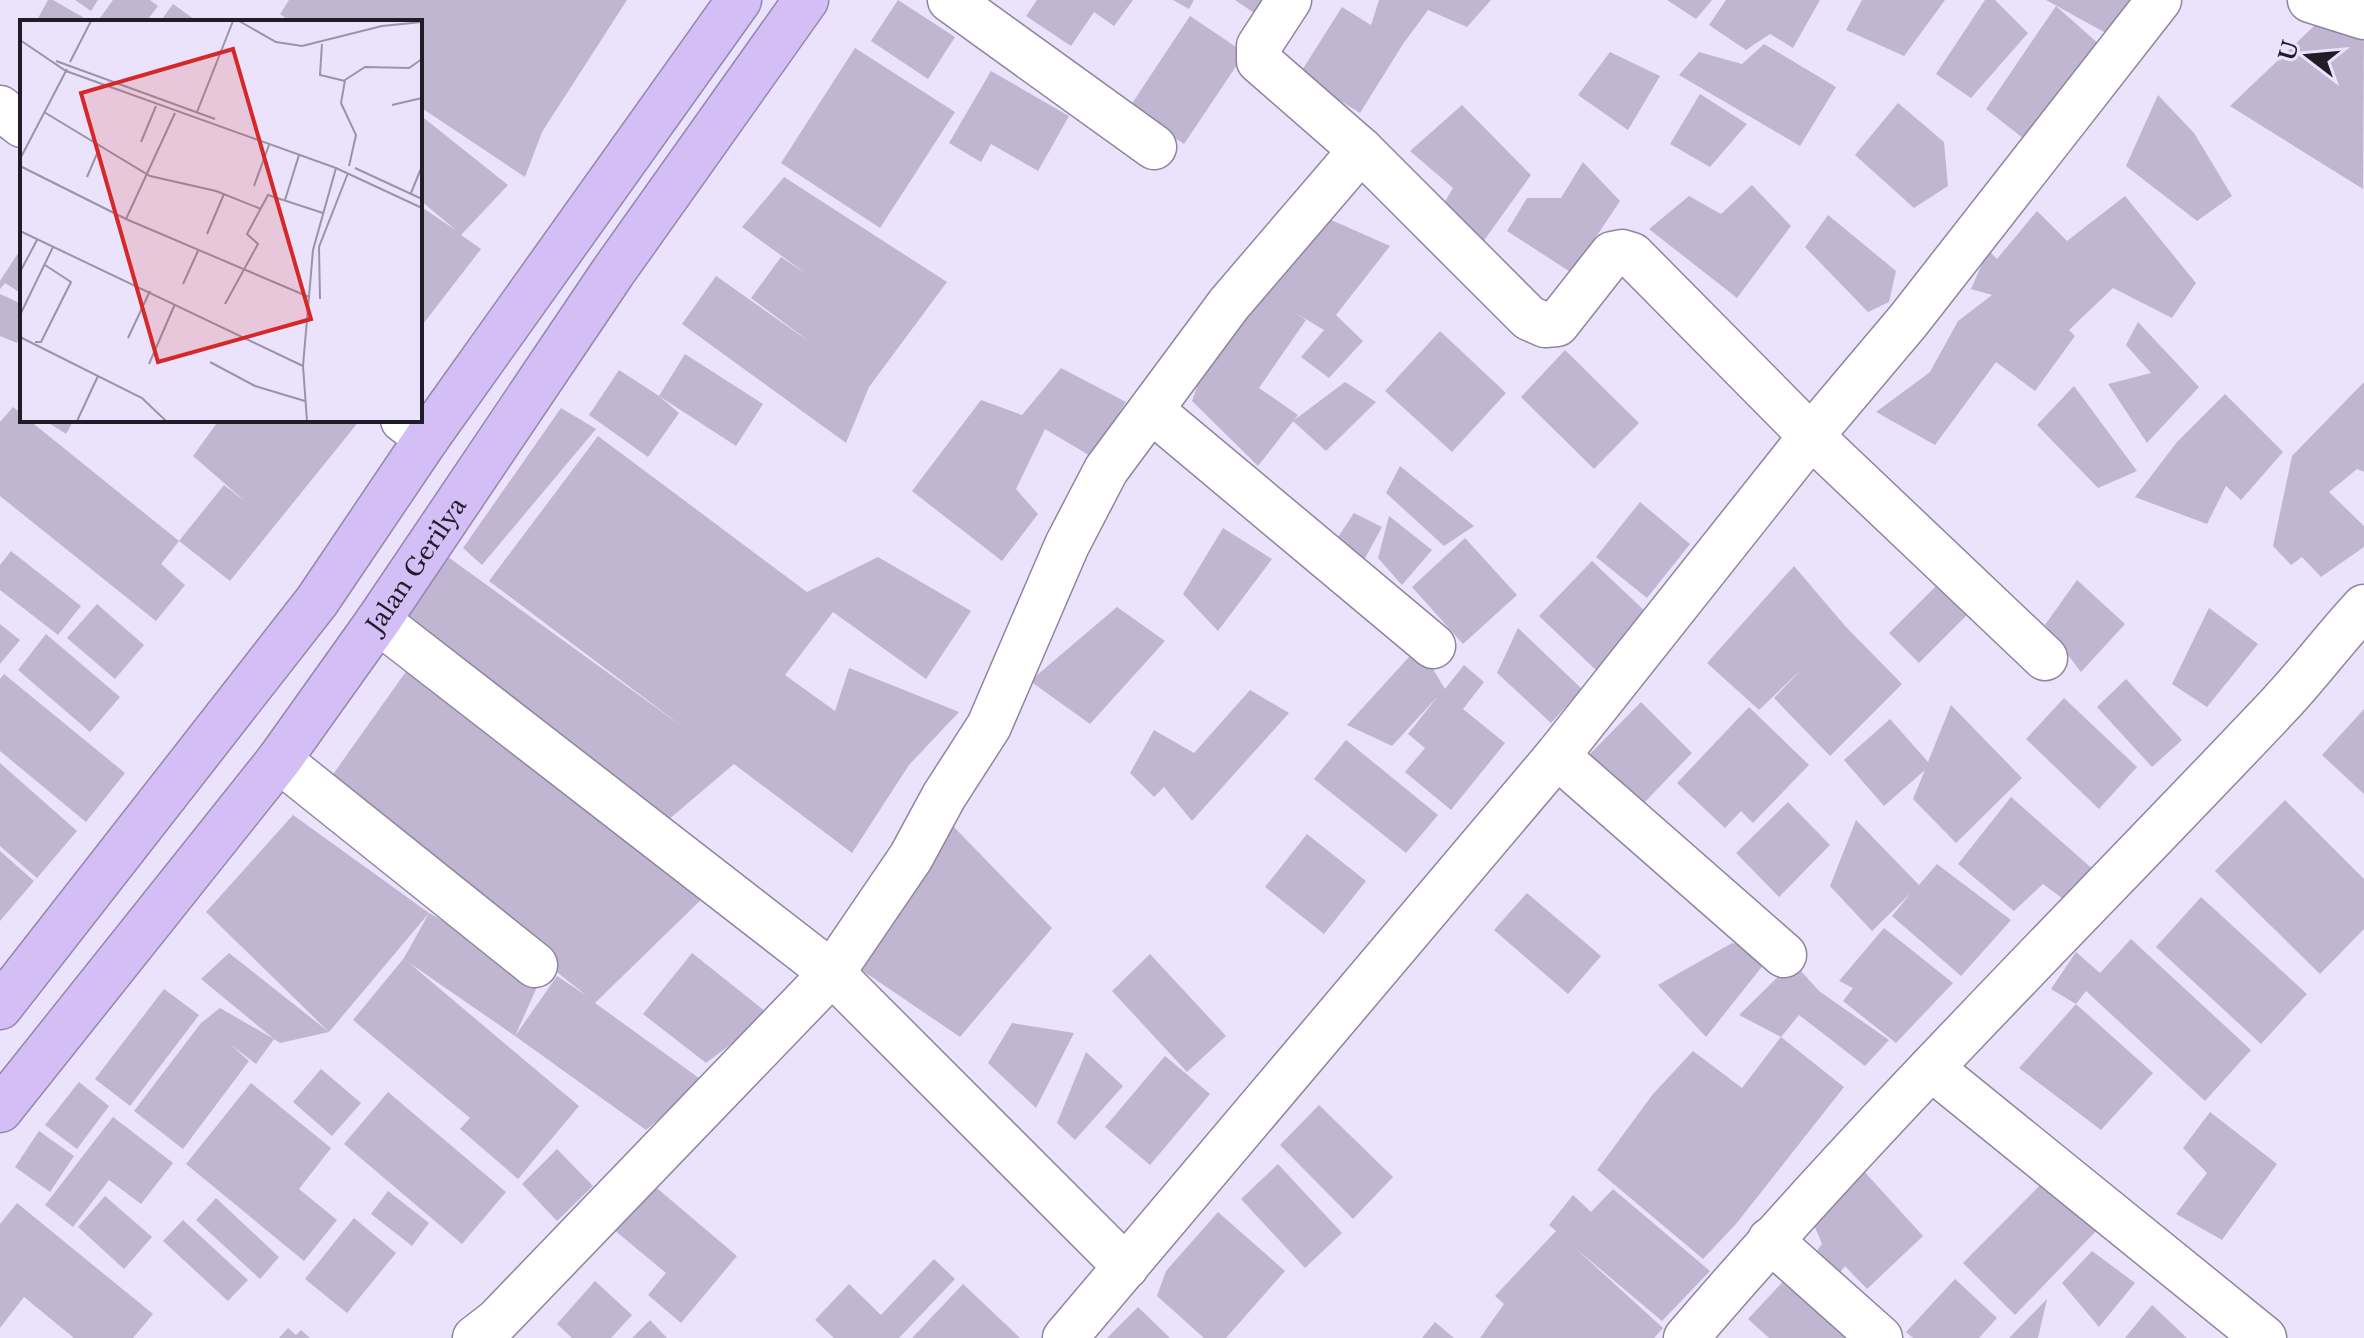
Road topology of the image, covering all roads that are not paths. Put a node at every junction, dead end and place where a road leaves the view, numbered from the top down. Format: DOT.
graph roads {
  1 [pos="739,0"];
  2 [pos="806,0"];
  3 [pos="950,0"];
  4 [pos="1289,0"];
  5 [pos="2159,0"];
  6 [pos="2310,0"];
  7 [pos="2364,17"];
  8 [pos="0,108"];
  9 [pos="20,123"];
  10 [pos="1154,147"];
  11 [pos="1361,150"];
  12 [pos="566,243"];
  13 [pos="613,272"];
  14 [pos="1151,410"];
  15 [pos="422,420"];
  16 [pos="415,429"];
  17 [pos="1811,436"];
  18 [pos="2364,607"];
  19 [pos="378,621"];
  20 [pos="1433,646"];
  21 [pos="2045,658"];
  22 [pos="1557,756"];
  23 [pos="279,760"];
  24 [pos="1784,955"];
  25 [pos="535,965"];
  26 [pos="832,973"];
  27 [pos="0,1007"];
  28 [pos="1931,1068"];
  29 [pos="0,1110"];
  30 [pos="1770,1240"];
  31 [pos="1126,1267"];
  32 [pos="496,1332"];
  33 [pos="1065,1338"];
  34 [pos="1686,1338"];
  35 [pos="1880,1338"];
  36 [pos="2264,1338"];
  1 -- 12 [label="highway"];
  2 -- 13 [label="highway, Jalan Gerilya"];
  3 -- 10 [label="street"];
  4 -- 11 [label="street"];
  5 -- 17 [label="street"];
  6 -- 7 [label="street"];
  8 -- 9 [label="street"];
  11 -- 14 [label="street"];
  11 -- 17 [label="street"];
  12 -- 13 [label="highway"];
  12 -- 15 [label="highway"];
  13 -- 19 [label="highway, Jalan Gerilya"];
  14 -- 20 [label="street"];
  14 -- 26 [label="street"];
  16 -- 27 [label="highway"];
  17 -- 21 [label="street"];
  17 -- 22 [label="street"];
  18 -- 28 [label="street"];
  19 -- 23 [label="highway, Jalan Gerilya"];
  19 -- 26 [label="street"];
  22 -- 24 [label="street"];
  22 -- 31 [label="street"];
  23 -- 25 [label="street"];
  23 -- 29 [label="highway, Jalan Gerilya"];
  26 -- 31 [label="street"];
  26 -- 32 [label="street"];
  28 -- 30 [label="street"];
  28 -- 36 [label="street"];
  30 -- 34 [label="street"];
  30 -- 35 [label="street"];
  31 -- 33 [label="street"];
}
